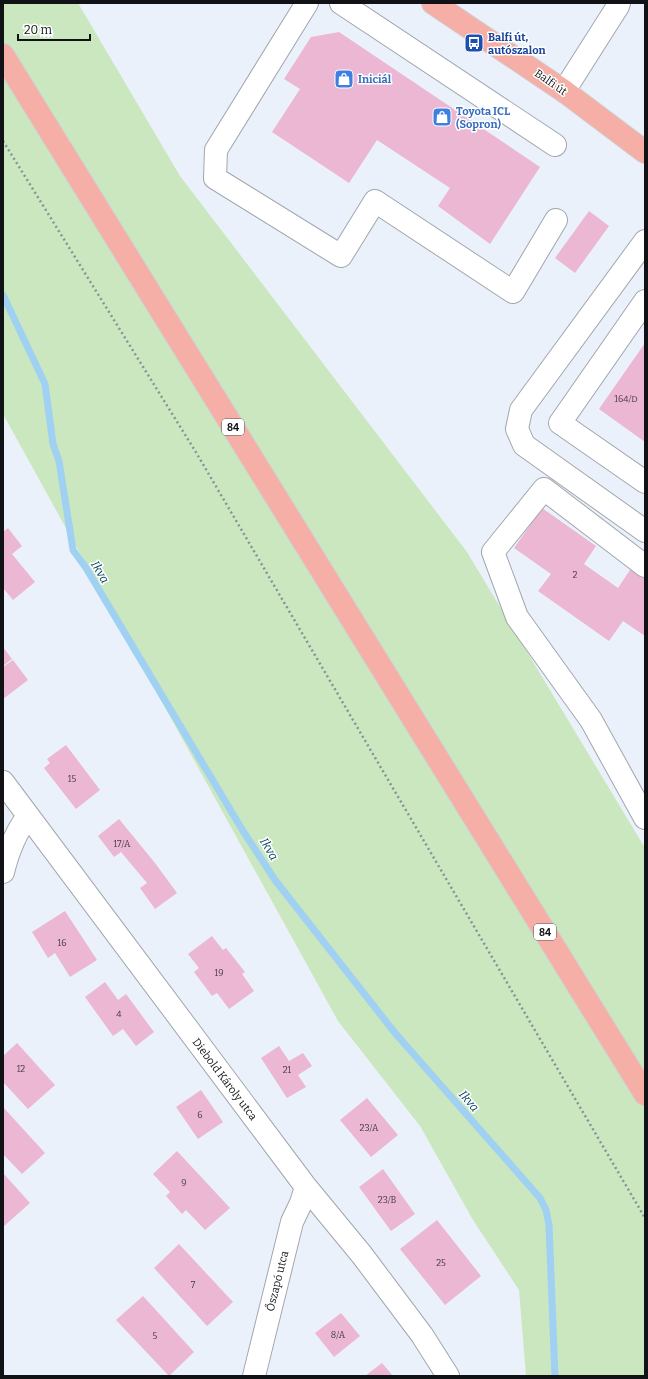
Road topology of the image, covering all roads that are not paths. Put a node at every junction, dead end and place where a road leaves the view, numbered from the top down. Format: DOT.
graph roads {
  1 [pos="307,3"];
  2 [pos="342,3"];
  3 [pos="433,3"];
  4 [pos="619,3"];
  5 [pos="3,55"];
  6 [pos="564,91"];
  7 [pos="555,145"];
  8 [pos="645,152"];
  9 [pos="556,220"];
  10 [pos="645,241"];
  11 [pos="645,301"];
  12 [pos="645,482"];
  13 [pos="645,531"];
  14 [pos="645,566"];
  15 [pos="3,782"];
  16 [pos="28,816"];
  17 [pos="645,818"];
  18 [pos="3,872"];
  19 [pos="645,1094"];
  20 [pos="306,1187"];
  21 [pos="254,1376"];
  22 [pos="448,1376"];
  1 -- 9 [label="street"];
  2 -- 7 [label="street"];
  3 -- 6 [label="main road, Balfi út"];
  4 -- 6 [label="street"];
  5 -- 19 [label="main road, 84"];
  6 -- 8 [label="main road, Balfi út"];
  10 -- 13 [label="street"];
  11 -- 12 [label="street"];
  14 -- 17 [label="street"];
  15 -- 16 [label="street, Diebold Károly utca"];
  16 -- 18 [label="street"];
  16 -- 20 [label="street, Diebold Károly utca"];
  20 -- 21 [label="street, Őszapó utca"];
  20 -- 22 [label="street, Diebold Károly utca"];
}
